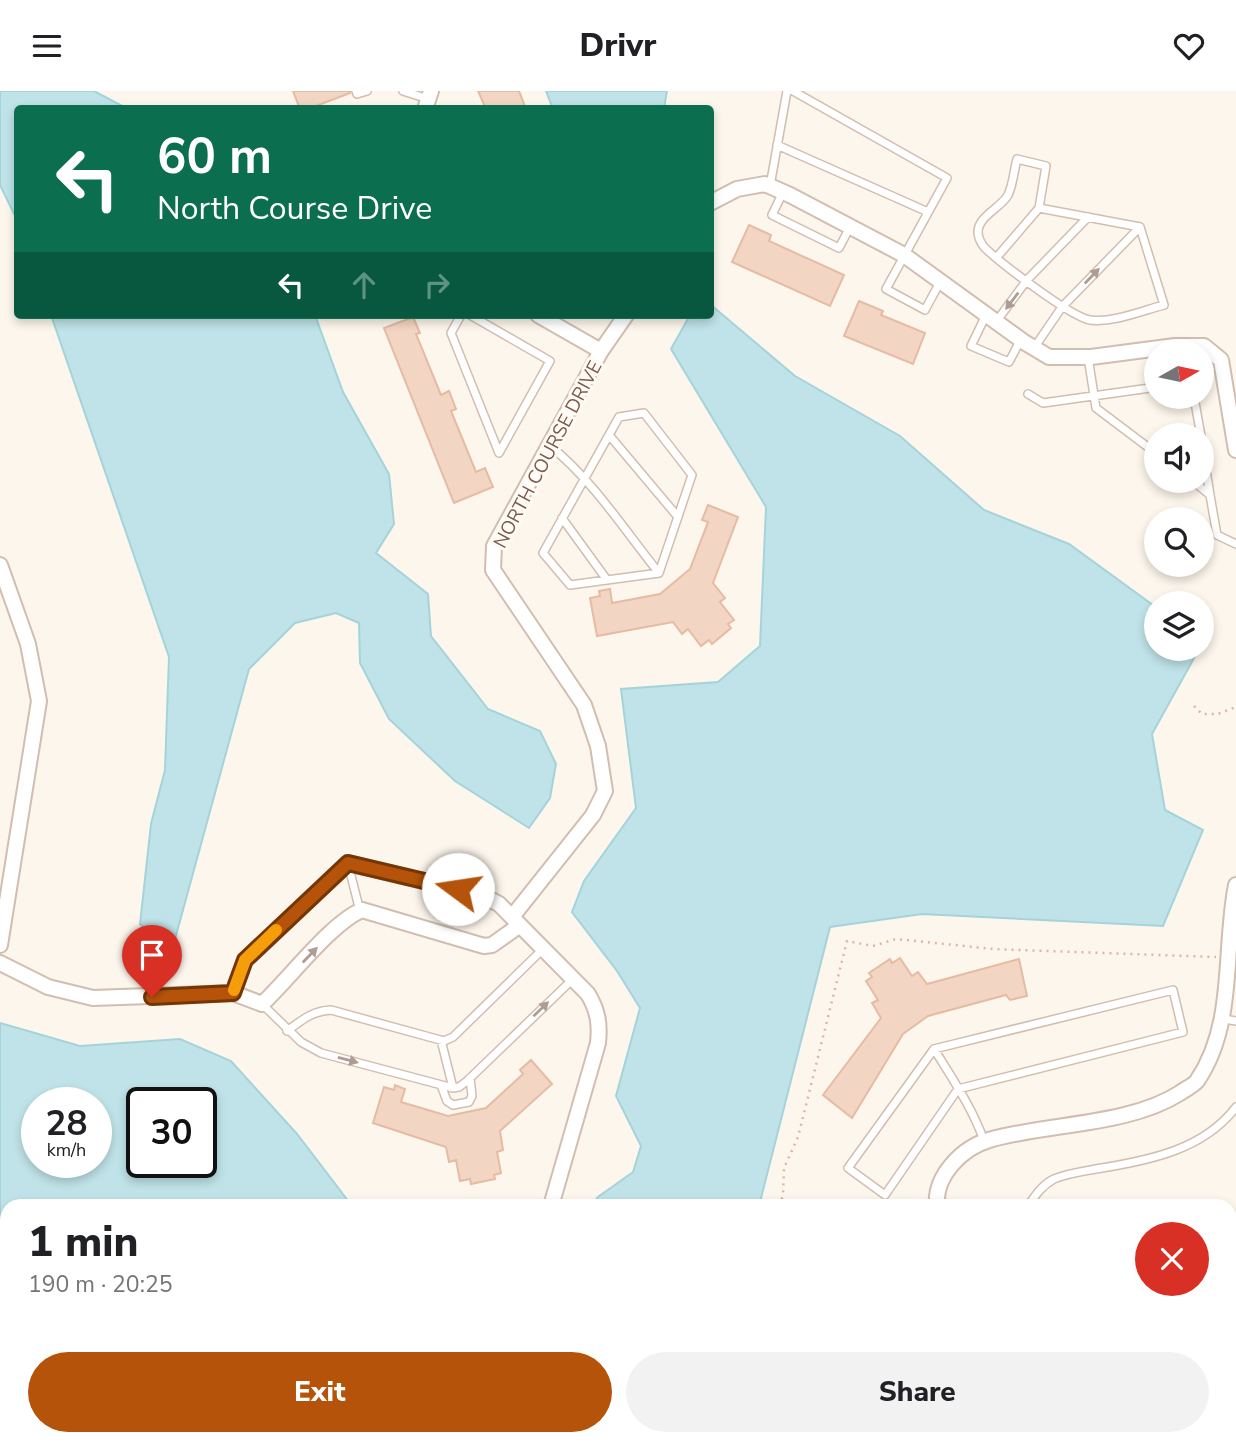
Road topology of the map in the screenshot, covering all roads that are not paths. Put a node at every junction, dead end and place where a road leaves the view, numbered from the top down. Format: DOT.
graph roads {
  1 [pos="356,91"];
  2 [pos="367,91"];
  3 [pos="403,91"];
  4 [pos="787,91"];
  5 [pos="793,91"];
  6 [pos="428,100"];
  7 [pos="778,145"];
  8 [pos="777,189"];
  9 [pos="714,201"];
  10 [pos="1039,208"];
  11 [pos="928,212"];
  12 [pos="1088,217"];
  13 [pos="850,227"];
  14 [pos="1140,227"];
  15 [pos="904,255"];
  16 [pos="997,257"];
  17 [pos="1027,280"];
  18 [pos="940,282"];
  19 [pos="1062,307"];
  20 [pos="991,318"];
  21 [pos="459,319"];
  22 [pos="483,319"];
  23 [pos="545,319"];
  24 [pos="623,319"];
  25 [pos="1021,339"];
  26 [pos="1034,348"];
  27 [pos="601,351"];
  28 [pos="1088,357"];
  29 [pos="1144,389"];
  30 [pos="1028,394"];
  31 [pos="1094,396"];
  32 [pos="609,435"];
  33 [pos="1144,444"];
  34 [pos="550,446"];
  35 [pos="1236,450"];
  36 [pos="584,479"];
  37 [pos="1208,493"];
  38 [pos="1210,495"];
  39 [pos="678,517"];
  40 [pos="562,518"];
  41 [pos="1236,544"];
  42 [pos="0,565"];
  43 [pos="659,573"];
  44 [pos="607,580"];
  45 [pos="348,863"];
  46 [pos="1236,885"];
  47 [pos="360,911"];
  48 [pos="516,921"];
  49 [pos="0,945"];
  50 [pos="542,950"];
  51 [pos="0,963"];
  52 [pos="573,978"];
  53 [pos="233,993"];
  54 [pos="262,1003"];
  55 [pos="1230,1020"];
  56 [pos="287,1031"];
  57 [pos="441,1040"];
  58 [pos="934,1049"];
  59 [pos="470,1078"];
  60 [pos="441,1085"];
  61 [pos="453,1087"];
  62 [pos="958,1089"];
  63 [pos="1236,1107"];
  64 [pos="984,1142"];
  65 [pos="553,1199"];
  66 [pos="936,1199"];
  67 [pos="1033,1199"];
  1 -- 2 [label="lane"];
  3 -- 6 [label="lane"];
  4 -- 7 [label="lane"];
  5 -- 11 [label="lane"];
  7 -- 8 [label="lane"];
  7 -- 11 [label="lane"];
  8 -- 9 [label="street"];
  8 -- 13 [label="street"];
  8 -- 13 [label="lane"];
  10 -- 12 [label="lane"];
  10 -- 16 [label="lane"];
  10 -- 16 [label="lane"];
  11 -- 15 [label="lane"];
  12 -- 14 [label="lane"];
  12 -- 17 [label="lane"];
  13 -- 15 [label="street"];
  19 -- 14 [label="lane, one-way"];
  14 -- 19 [label="lane"];
  15 -- 18 [label="street"];
  15 -- 18 [label="lane"];
  16 -- 17 [label="lane"];
  17 -- 19 [label="lane"];
  17 -- 20 [label="lane, one-way"];
  18 -- 20 [label="street"];
  19 -- 26 [label="lane"];
  20 -- 25 [label="street"];
  20 -- 25 [label="lane"];
  21 -- 22 [label="lane"];
  23 -- 27 [label="street"];
  24 -- 27 [label="street, NORTH COURSE DRIVE"];
  25 -- 26 [label="street"];
  26 -- 28 [label="street"];
  27 -- 34 [label="street, NORTH COURSE DRIVE"];
  28 -- 31 [label="lane"];
  28 -- 35 [label="street"];
  29 -- 31 [label="lane"];
  30 -- 31 [label="lane"];
  31 -- 33 [label="lane"];
  32 -- 36 [label="lane"];
  32 -- 39 [label="lane"];
  32 -- 39 [label="lane"];
  34 -- 36 [label="lane"];
  34 -- 48 [label="street, NORTH COURSE DRIVE"];
  36 -- 40 [label="lane"];
  36 -- 43 [label="lane"];
  37 -- 38 [label="lane"];
  38 -- 41 [label="lane"];
  39 -- 43 [label="lane"];
  40 -- 44 [label="lane"];
  40 -- 44 [label="lane"];
  42 -- 49 [label="street"];
  43 -- 44 [label="lane"];
  45 -- 47 [label="lane"];
  45 -- 48 [label="street"];
  45 -- 53 [label="street"];
  46 -- 55 [label="street"];
  47 -- 48 [label="street, NORTH COURSE DRIVE"];
  54 -- 47 [label="street, one-way"];
  48 -- 50 [label="street"];
  50 -- 52 [label="street"];
  50 -- 57 [label="lane"];
  51 -- 53 [label="street"];
  59 -- 52 [label="lane, one-way"];
  52 -- 65 [label="street"];
  53 -- 54 [label="street"];
  54 -- 56 [label="lane"];
  55 -- 64 [label="street"];
  56 -- 57 [label="lane"];
  56 -- 60 [label="lane, one-way"];
  57 -- 61 [label="lane"];
  58 -- 62 [label="lane"];
  58 -- 62 [label="lane"];
  58 -- 62 [label="lane"];
  59 -- 60 [label="lane"];
  59 -- 61 [label="lane"];
  60 -- 61 [label="lane"];
  62 -- 64 [label="lane"];
  63 -- 67 [label="lane"];
  64 -- 66 [label="street"];
}
